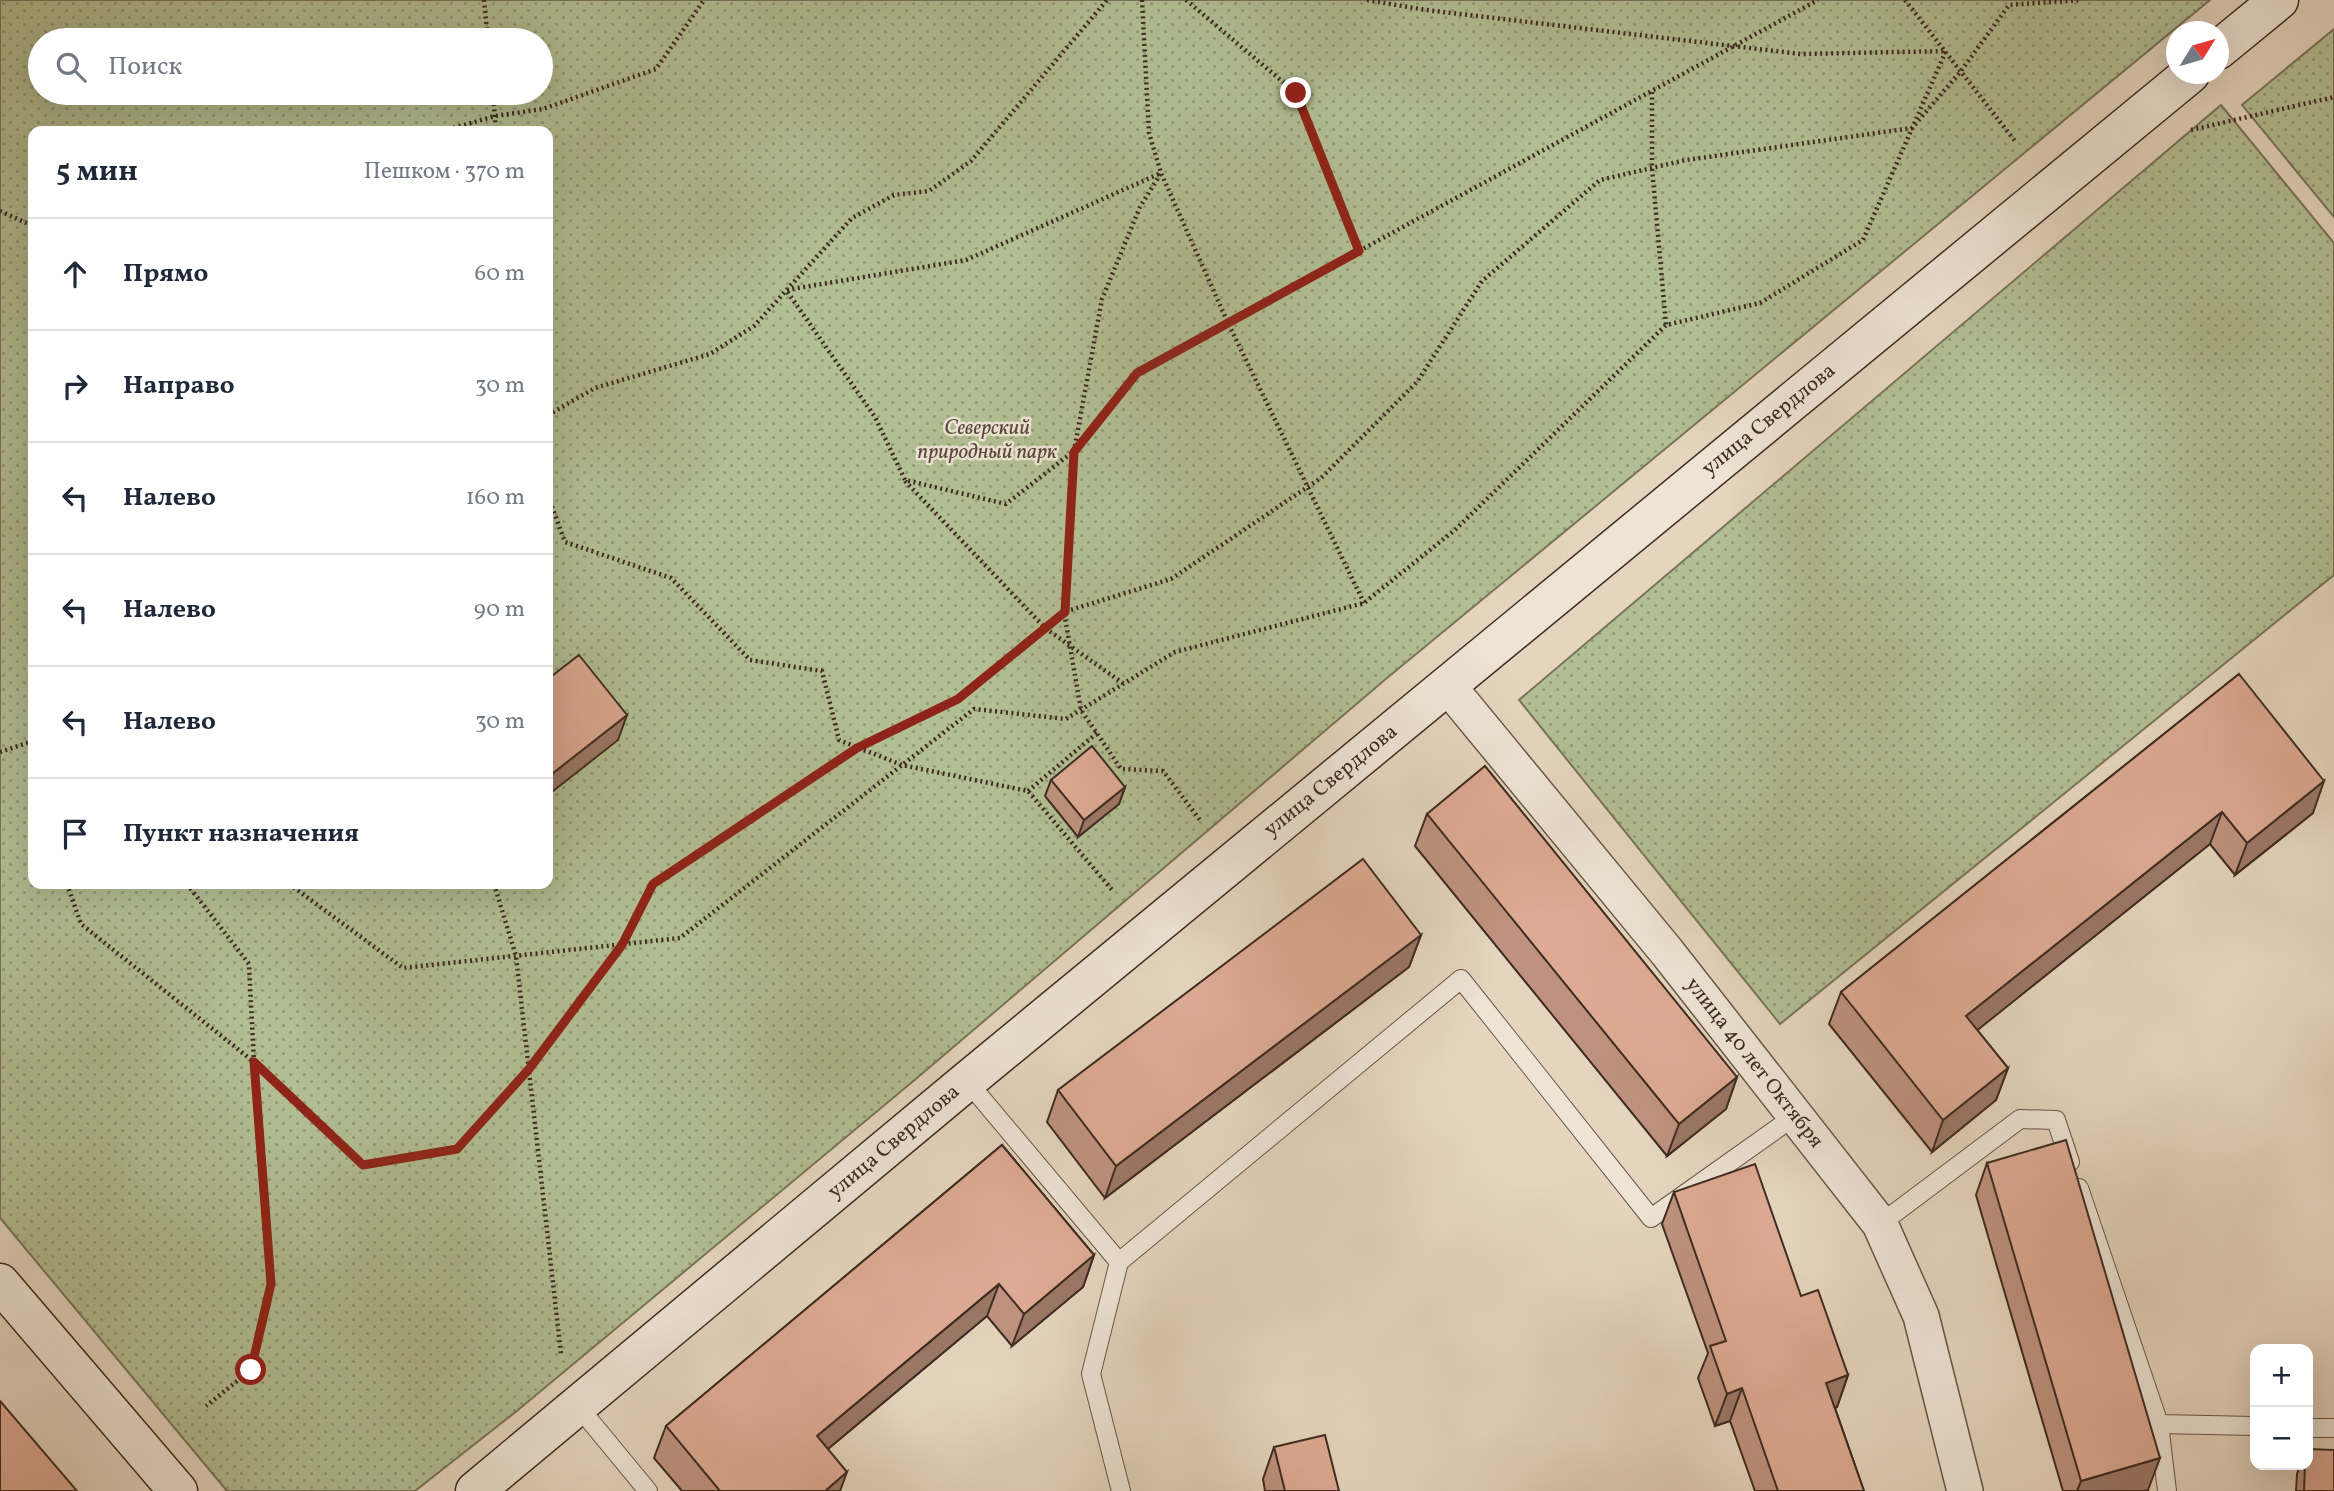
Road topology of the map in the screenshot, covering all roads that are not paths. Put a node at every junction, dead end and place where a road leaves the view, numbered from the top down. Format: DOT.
graph roads {
  1 [pos="2279,0"];
  2 [pos="2229,41"];
  3 [pos="2178,84"];
  4 [pos="1447,685"];
  5 [pos="967,1081"];
  6 [pos="1795,1116"];
  7 [pos="1880,1224"];
  8 [pos="1119,1262"];
  9 [pos="0,1283"];
  10 [pos="577,1405"];
  11 [pos="2159,1424"];
  12 [pos="2250,1426"];
  13 [pos="2313,1428"];
  14 [pos="2334,1428"];
  15 [pos="178,1491"];
  16 [pos="475,1491"];
  17 [pos="648,1491"];
  18 [pos="1121,1491"];
  19 [pos="1965,1491"];
  20 [pos="2167,1491"];
  1 -- 2 [label="street"];
  3 -- 4 [label="street, улица Свердлова"];
  4 -- 5 [label="street, улица Свердлова"];
  4 -- 6 [label="street, улица 40 лет Октября"];
  5 -- 8 [label="lane"];
  5 -- 10 [label="street, улица Свердлова"];
  6 -- 7 [label="street, улица 40 лет Октября"];
  6 -- 8 [label="lane"];
  7 -- 11 [label="lane"];
  7 -- 19 [label="street, улица 40 лет Октября"];
  8 -- 18 [label="lane"];
  9 -- 15 [label="street"];
  10 -- 16 [label="street, улица Свердлова"];
  10 -- 17 [label="lane"];
  11 -- 12 [label="lane"];
  11 -- 20 [label="lane"];
  13 -- 14 [label="lane"];
}
